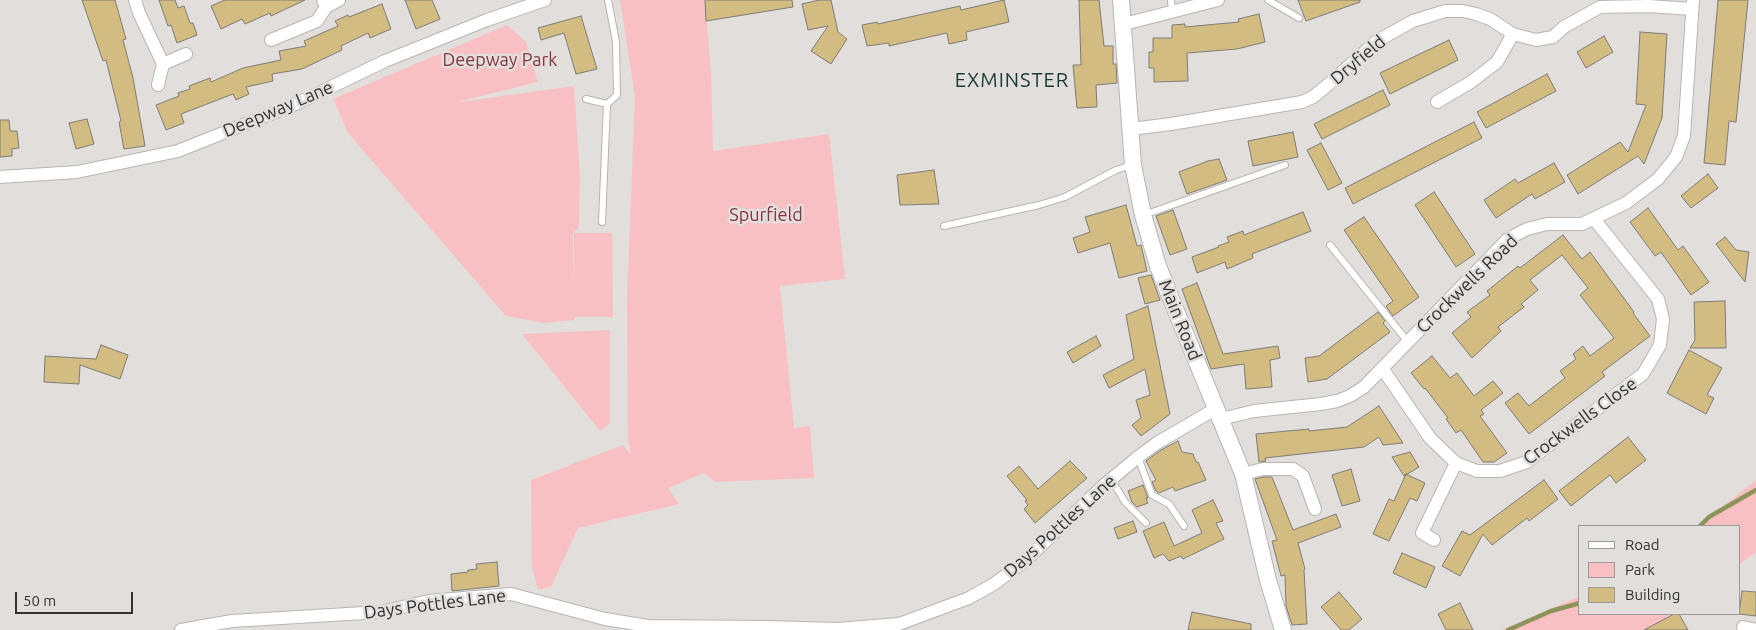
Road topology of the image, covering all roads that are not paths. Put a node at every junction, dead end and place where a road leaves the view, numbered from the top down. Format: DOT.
graph roads {
  1 [pos="135,0"];
  2 [pos="339,0"];
  3 [pos="545,0"];
  4 [pos="608,0"];
  5 [pos="1121,0"];
  6 [pos="1218,0"];
  7 [pos="1268,0"];
  8 [pos="324,3"];
  9 [pos="1693,5"];
  10 [pos="1172,6"];
  11 [pos="1299,18"];
  12 [pos="1124,24"];
  13 [pos="1513,34"];
  14 [pos="271,40"];
  15 [pos="186,54"];
  16 [pos="163,64"];
  17 [pos="158,85"];
  18 [pos="586,99"];
  19 [pos="1437,102"];
  20 [pos="607,104"];
  21 [pos="1131,129"];
  22 [pos="1133,165"];
  23 [pos="1285,165"];
  24 [pos="0,178"];
  25 [pos="1143,215"];
  26 [pos="1594,219"];
  27 [pos="602,222"];
  28 [pos="944,226"];
  29 [pos="1330,245"];
  30 [pos="1408,342"];
  31 [pos="1382,368"];
  32 [pos="1219,414"];
  33 [pos="1138,457"];
  34 [pos="1456,463"];
  35 [pos="1243,474"];
  36 [pos="1112,479"];
  37 [pos="1315,509"];
  38 [pos="1146,524"];
  39 [pos="1184,526"];
  40 [pos="1434,540"];
  41 [pos="1743,627"];
  42 [pos="181,630"];
  43 [pos="1283,630"];
  44 [pos="1756,630"];
  1 -- 16 [label="street"];
  2 -- 8 [label="street"];
  3 -- 24 [label="street, Deepway Lane"];
  4 -- 20 [label="lane"];
  5 -- 12 [label="street, Main Road"];
  6 -- 10 [label="street"];
  7 -- 11 [label="lane"];
  8 -- 14 [label="street"];
  9 -- 13 [label="street, Dryfield"];
  9 -- 26 [label="street, Crockwells Road"];
  10 -- 12 [label="street"];
  12 -- 21 [label="street, Main Road"];
  13 -- 19 [label="street"];
  13 -- 21 [label="street, Dryfield"];
  15 -- 16 [label="street"];
  16 -- 17 [label="street"];
  18 -- 20 [label="lane"];
  20 -- 27 [label="lane"];
  21 -- 22 [label="street, Main Road"];
  22 -- 25 [label="street, Main Road"];
  22 -- 28 [label="lane"];
  23 -- 25 [label="lane"];
  25 -- 32 [label="street, Main Road"];
  26 -- 30 [label="street, Crockwells Road"];
  26 -- 34 [label="street, Crockwells Close"];
  29 -- 30 [label="lane"];
  30 -- 31 [label="street, Crockwells Road"];
  31 -- 32 [label="street, Crockwells Road"];
  31 -- 34 [label="street, Crockwells Close"];
  32 -- 33 [label="street, Days Pottles Lane"];
  32 -- 35 [label="street, Main Road"];
  33 -- 36 [label="street, Days Pottles Lane"];
  33 -- 39 [label="lane"];
  34 -- 40 [label="street"];
  35 -- 37 [label="street"];
  35 -- 43 [label="street, Main Road"];
  36 -- 38 [label="lane"];
  36 -- 42 [label="street, Days Pottles Lane"];
  41 -- 44 [label="street"];
}
